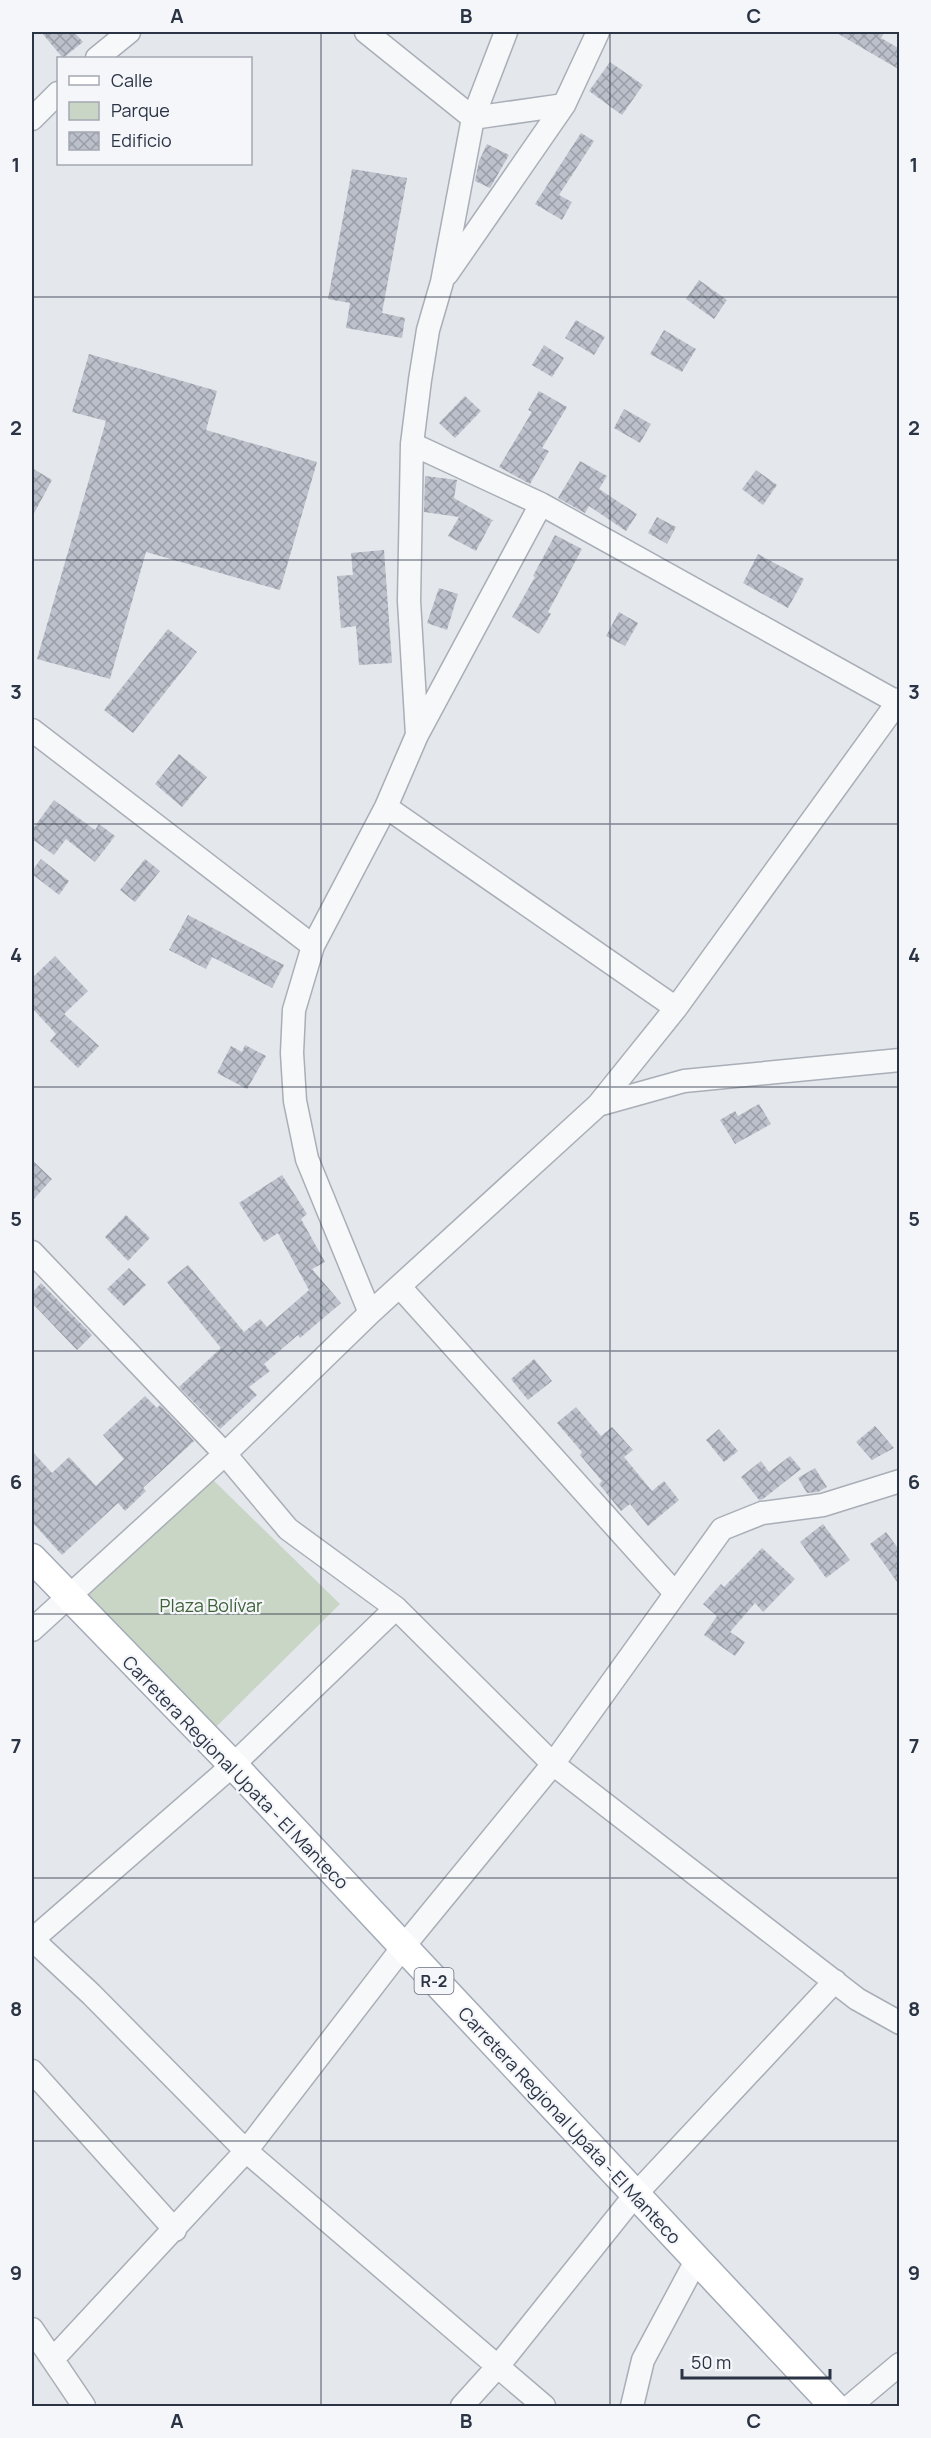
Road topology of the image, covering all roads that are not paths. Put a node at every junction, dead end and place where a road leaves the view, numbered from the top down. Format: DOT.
graph roads {
  1 [pos="129,32"];
  2 [pos="366,32"];
  3 [pos="506,32"];
  4 [pos="598,32"];
  5 [pos="98,57"];
  6 [pos="57,94"];
  7 [pos="564,105"];
  8 [pos="473,118"];
  9 [pos="32,119"];
  10 [pos="442,282"];
  11 [pos="412,444"];
  12 [pos="541,504"];
  13 [pos="898,700"];
  14 [pos="32,730"];
  15 [pos="417,735"];
  16 [pos="386,807"];
  17 [pos="313,946"];
  18 [pos="676,1008"];
  19 [pos="900,1060"];
  20 [pos="598,1106"];
  21 [pos="32,1252"];
  22 [pos="400,1287"];
  23 [pos="370,1313"];
  24 [pos="225,1454"];
  25 [pos="900,1482"];
  26 [pos="32,1558"];
  27 [pos="675,1593"];
  28 [pos="67,1596"];
  29 [pos="396,1608"];
  30 [pos="32,1630"];
  31 [pos="554,1764"];
  32 [pos="233,1765"];
  33 [pos="32,1940"];
  34 [pos="403,1947"];
  35 [pos="835,1981"];
  36 [pos="900,2023"];
  37 [pos="32,2071"];
  38 [pos="246,2151"];
  39 [pos="635,2195"];
  40 [pos="175,2230"];
  41 [pos="697,2259"];
  42 [pos="32,2329"];
  43 [pos="53,2359"];
  44 [pos="900,2364"];
  45 [pos="498,2365"];
  46 [pos="84,2406"];
  47 [pos="462,2406"];
  48 [pos="544,2406"];
  49 [pos="632,2406"];
  50 [pos="834,2406"];
  51 [pos="850,2406"];
  1 -- 5 [label="street"];
  2 -- 8 [label="street"];
  3 -- 8 [label="street"];
  4 -- 7 [label="street"];
  6 -- 9 [label="street"];
  7 -- 8 [label="street"];
  7 -- 10 [label="street"];
  8 -- 10 [label="street"];
  10 -- 11 [label="street"];
  11 -- 12 [label="street"];
  11 -- 15 [label="street"];
  12 -- 13 [label="street"];
  12 -- 15 [label="street"];
  13 -- 18 [label="street"];
  14 -- 17 [label="street"];
  15 -- 16 [label="street"];
  16 -- 17 [label="street"];
  16 -- 18 [label="street"];
  17 -- 23 [label="street"];
  18 -- 20 [label="street"];
  19 -- 20 [label="street"];
  20 -- 22 [label="street"];
  21 -- 24 [label="street"];
  22 -- 23 [label="street"];
  22 -- 27 [label="street"];
  23 -- 24 [label="street"];
  24 -- 28 [label="street"];
  24 -- 29 [label="street"];
  25 -- 27 [label="street"];
  26 -- 28 [label="main road, Carretera Regional Upata - El Manteco / R-2"];
  27 -- 31 [label="street"];
  28 -- 30 [label="street"];
  28 -- 32 [label="main road, Carretera Regional Upata - El Manteco / R-2"];
  29 -- 31 [label="street"];
  29 -- 32 [label="street"];
  31 -- 34 [label="street"];
  31 -- 35 [label="street"];
  32 -- 33 [label="street"];
  32 -- 34 [label="main road, Carretera Regional Upata - El Manteco / R-2"];
  33 -- 38 [label="street"];
  34 -- 38 [label="street"];
  34 -- 39 [label="main road, Carretera Regional Upata - El Manteco / R-2"];
  35 -- 36 [label="street"];
  35 -- 39 [label="street"];
  37 -- 40 [label="street"];
  38 -- 40 [label="street"];
  38 -- 45 [label="street"];
  39 -- 41 [label="main road, Carretera Regional Upata - El Manteco / R-2"];
  39 -- 45 [label="street"];
  40 -- 43 [label="street"];
  41 -- 49 [label="street"];
  41 -- 50 [label="main road, Carretera Regional Upata - El Manteco / R-2"];
  42 -- 43 [label="street"];
  43 -- 46 [label="street"];
  44 -- 51 [label="street"];
  45 -- 47 [label="street"];
  45 -- 48 [label="street"];
}
